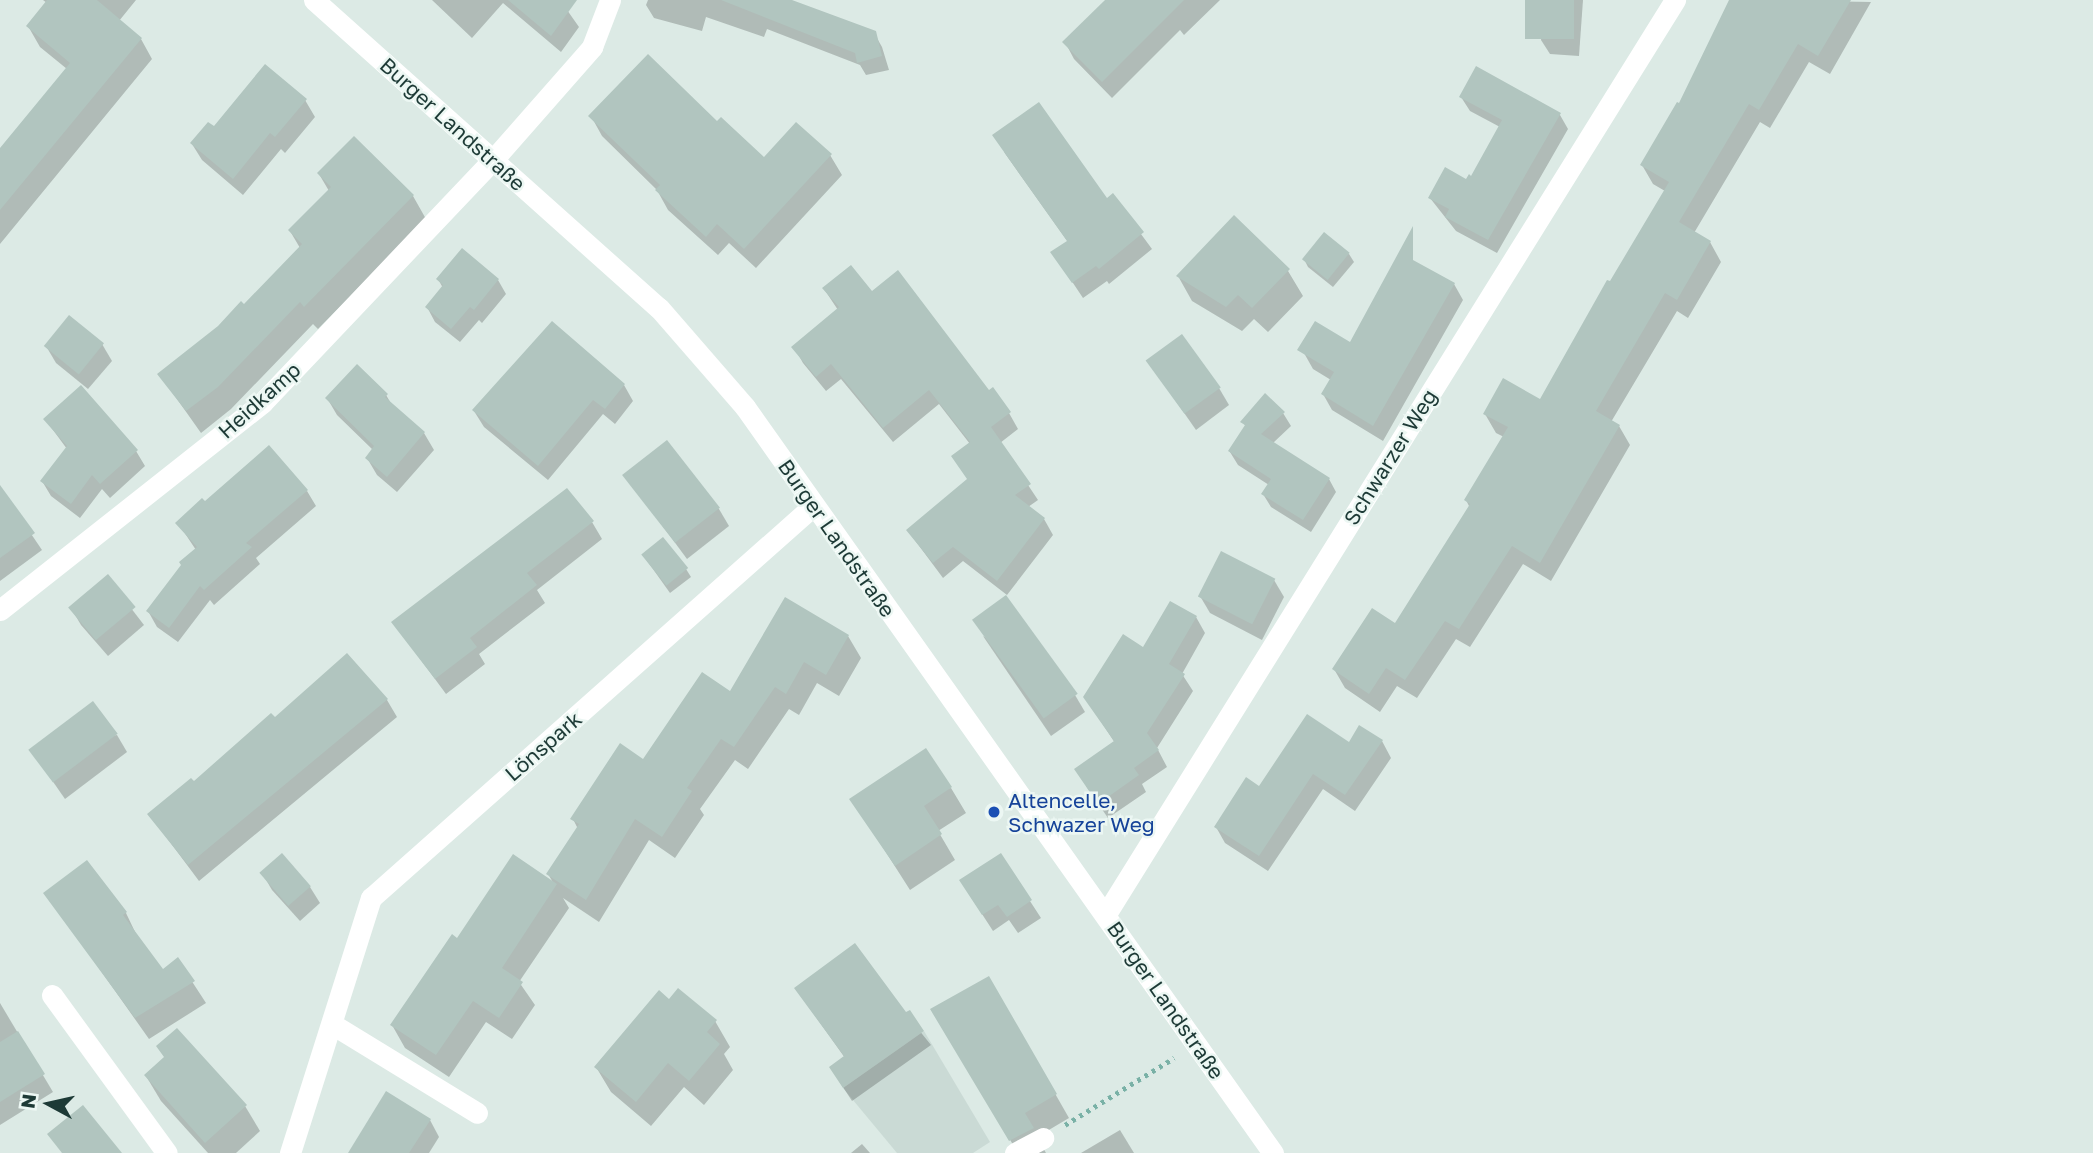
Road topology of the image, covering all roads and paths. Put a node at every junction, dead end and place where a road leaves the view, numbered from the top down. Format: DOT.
graph roads {
  1 [pos="314,0"];
  2 [pos="610,0"];
  3 [pos="1675,0"];
  4 [pos="492,161"];
  5 [pos="813,506"];
  6 [pos="0,610"];
  7 [pos="1106,914"];
  8 [pos="52,995"];
  9 [pos="332,1024"];
  10 [pos="1178,1055"];
  11 [pos="477,1113"];
  12 [pos="1044,1138"];
  13 [pos="167,1153"];
  14 [pos="290,1153"];
  15 [pos="1015,1153"];
  16 [pos="1273,1153"];
  1 -- 4 [label="street, Burger Landstraße"];
  2 -- 4 [label="street, Heidkamp"];
  3 -- 7 [label="street, Schwarzer Weg"];
  4 -- 5 [label="street, Burger Landstraße"];
  4 -- 6 [label="street, Heidkamp"];
  5 -- 7 [label="street, Burger Landstraße"];
  5 -- 9 [label="street, Lönspark"];
  7 -- 16 [label="street, Burger Landstraße"];
  8 -- 13 [label="street"];
  9 -- 11 [label="street"];
  9 -- 14 [label="street, Lönspark"];
  10 -- 12 [label="path"];
  12 -- 15 [label="street"];
}
